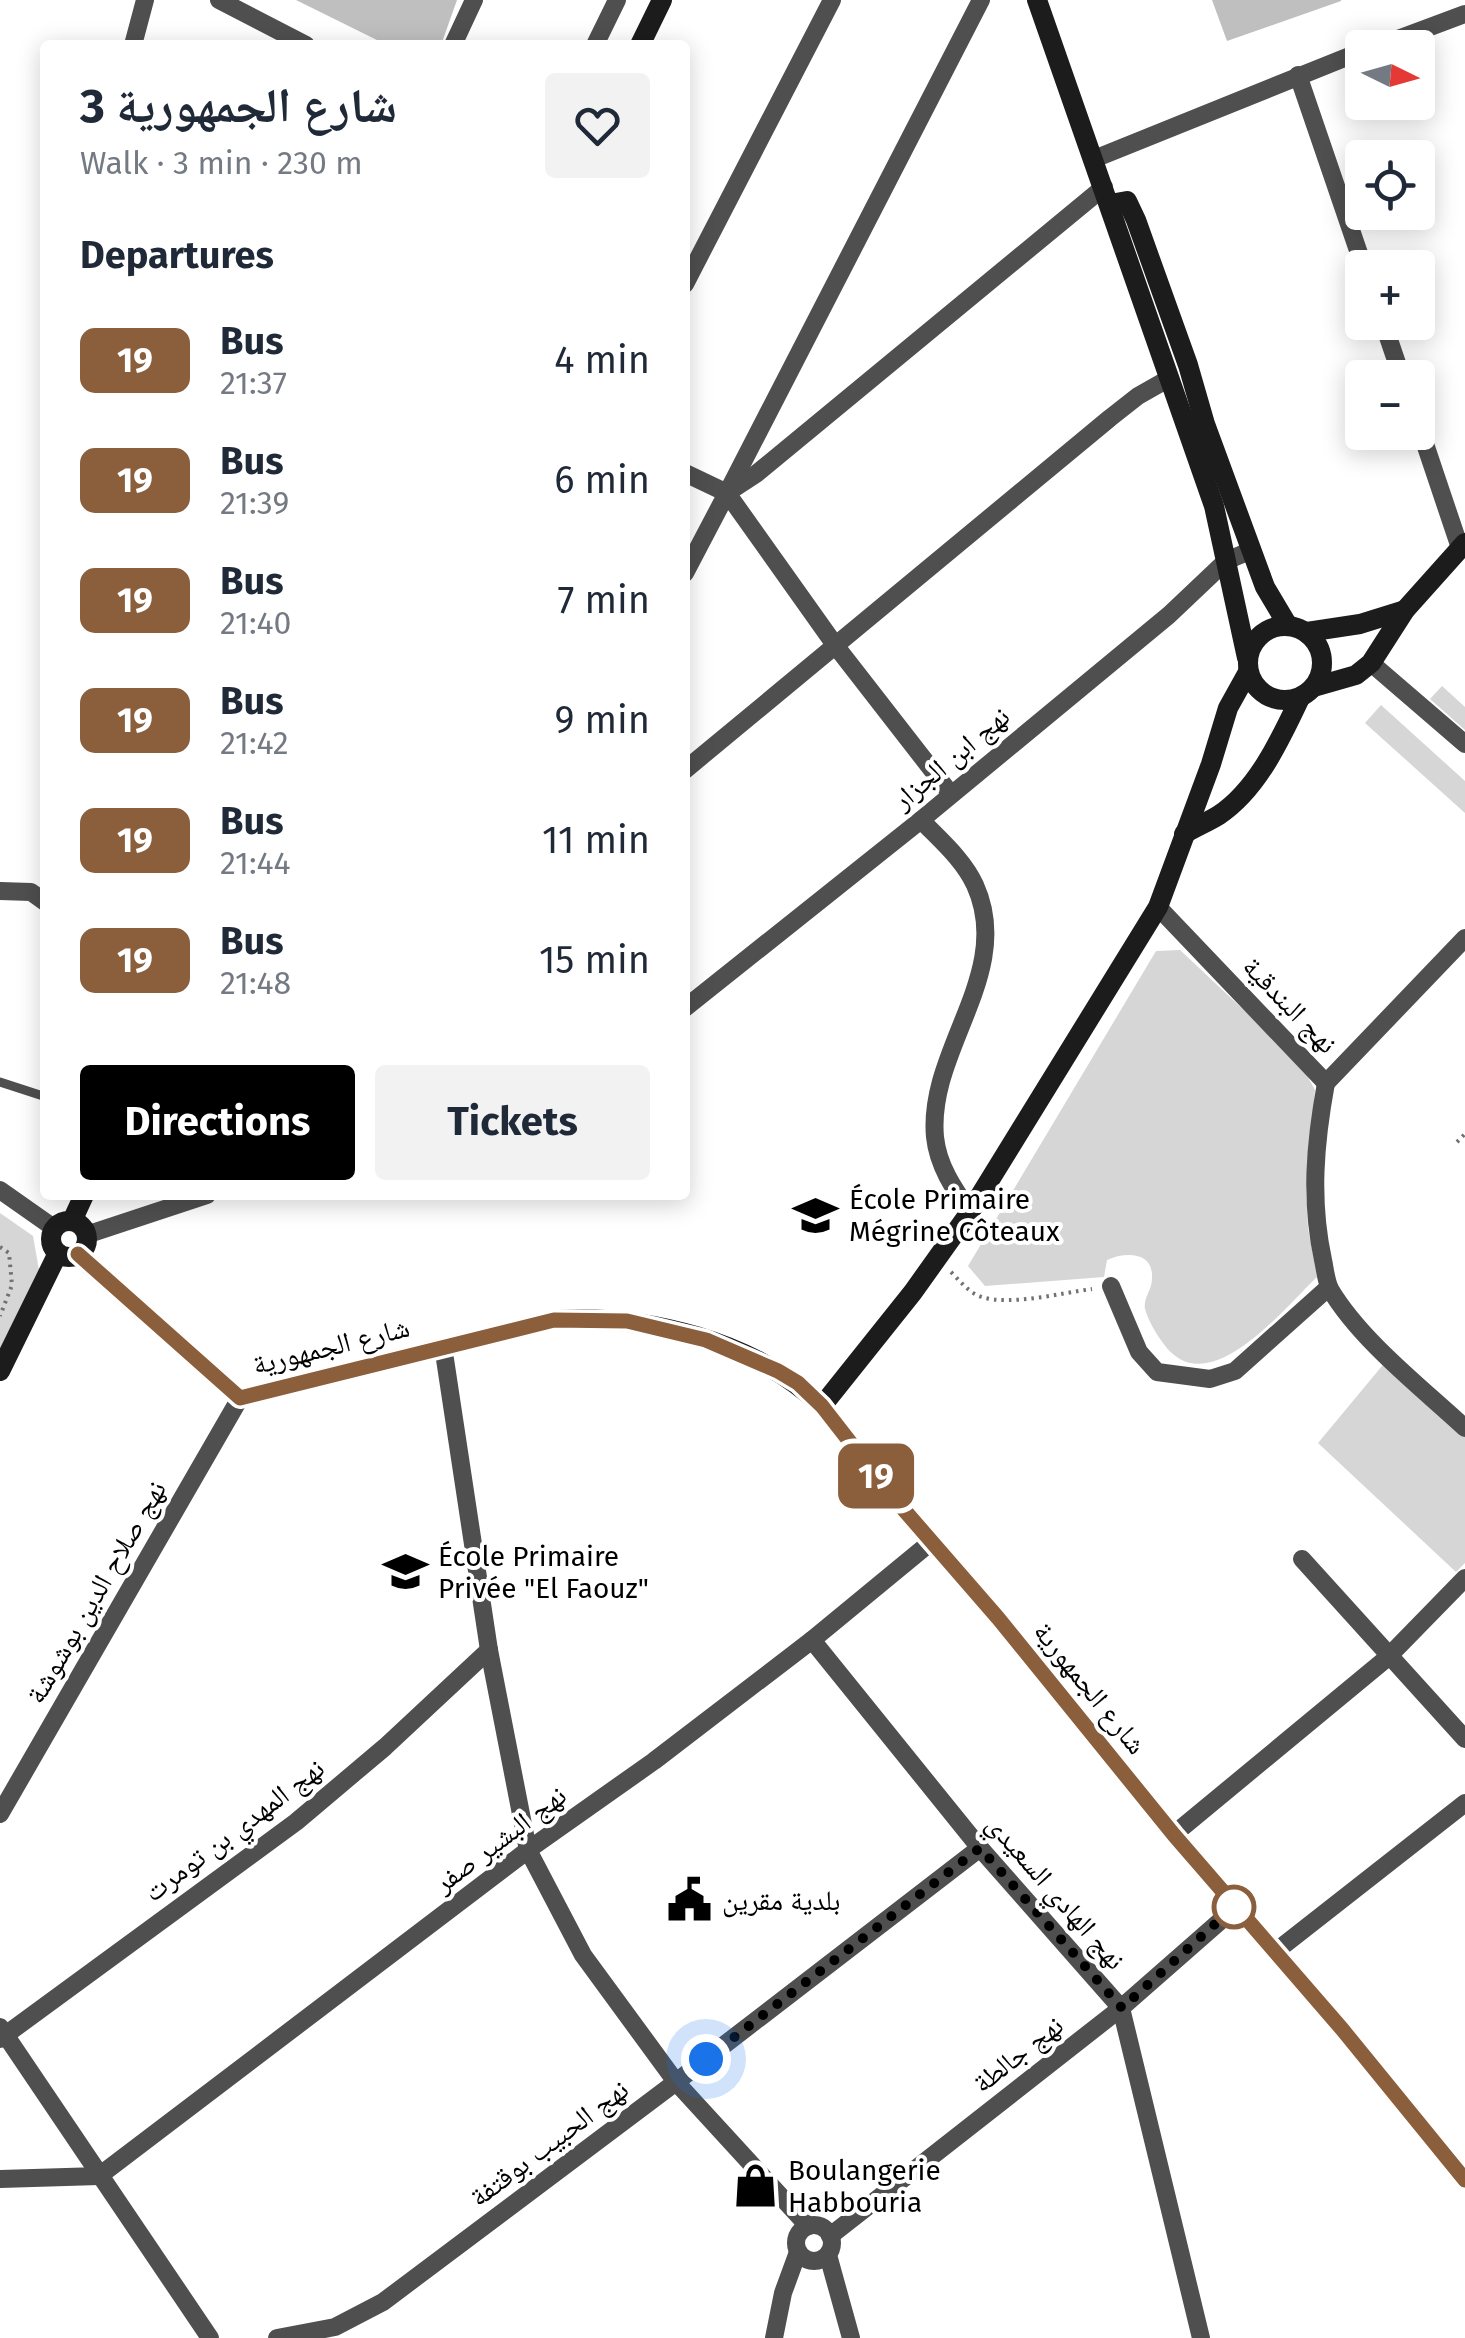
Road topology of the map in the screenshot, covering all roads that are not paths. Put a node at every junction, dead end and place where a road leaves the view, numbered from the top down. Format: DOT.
graph roads {
  1 [pos="145,0"];
  2 [pos="218,0"];
  3 [pos="474,0"];
  4 [pos="618,0"];
  5 [pos="662,0"];
  6 [pos="832,0"];
  7 [pos="981,0"];
  8 [pos="1037,0"];
  9 [pos="1465,14"];
  10 [pos="1422,30"];
  11 [pos="135,40"];
  12 [pos="296,40"];
  13 [pos="455,40"];
  14 [pos="598,40"];
  15 [pos="642,40"];
  16 [pos="1345,58"];
  17 [pos="1298,75"];
  18 [pos="1094,159"];
  19 [pos="1107,196"];
  20 [pos="1358,250"];
  21 [pos="690,274"];
  22 [pos="1168,379"];
  23 [pos="1428,450"];
  24 [pos="690,476"];
  25 [pos="727,493"];
  26 [pos="1463,546"];
  27 [pos="1252,550"];
  28 [pos="1226,561"];
  29 [pos="690,563"];
  30 [pos="1405,610"];
  31 [pos="1297,628"];
  32 [pos="835,646"];
  33 [pos="1371,663"];
  34 [pos="1248,665"];
  35 [pos="1307,692"];
  36 [pos="1465,744"];
  37 [pos="690,766"];
  38 [pos="950,793"];
  39 [pos="920,820"];
  40 [pos="1184,834"];
  41 [pos="0,892"];
  42 [pos="40,898"];
  43 [pos="1158,906"];
  44 [pos="1465,938"];
  45 [pos="690,1004"];
  46 [pos="0,1082"];
  47 [pos="1326,1083"];
  48 [pos="40,1095"];
  49 [pos="0,1190"];
  50 [pos="82,1200"];
  51 [pos="191,1200"];
  52 [pos="970,1212"];
  53 [pos="70,1239"];
  54 [pos="1111,1286"];
  55 [pos="1329,1287"];
  56 [pos="442,1346"];
  57 [pos="0,1371"];
  58 [pos="240,1398"];
  59 [pos="822,1406"];
  60 [pos="1465,1428"];
  61 [pos="931,1542"];
  62 [pos="1302,1560"];
  63 [pos="1465,1578"];
  64 [pos="812,1640"];
  65 [pos="489,1650"];
  66 [pos="1387,1658"];
  67 [pos="1465,1740"];
  68 [pos="1465,1803"];
  69 [pos="0,1814"];
  70 [pos="1174,1835"];
  71 [pos="980,1848"];
  72 [pos="528,1850"];
  73 [pos="1235,1908"];
  74 [pos="1275,1952"];
  75 [pos="1122,2008"];
  76 [pos="2,2034"];
  77 [pos="676,2082"];
  78 [pos="99,2176"];
  79 [pos="0,2180"];
  80 [pos="1465,2180"];
  81 [pos="808,2226"];
  82 [pos="829,2245"];
  83 [pos="798,2252"];
  84 [pos="193,2329"];
  85 [pos="210,2338"];
  86 [pos="277,2338"];
  87 [pos="774,2338"];
  88 [pos="851,2338"];
  89 [pos="1201,2338"];
  1 -- 11 [label="street"];
  2 -- 12 [label="street"];
  3 -- 13 [label="street"];
  4 -- 14 [label="street"];
  5 -- 15 [label="street"];
  6 -- 21 [label="street"];
  7 -- 25 [label="street"];
  8 -- 18 [label="street"];
  9 -- 10 [label="street"];
  16 -- 17 [label="street"];
  17 -- 18 [label="street"];
  17 -- 20 [label="street"];
  18 -- 19 [label="street"];
  19 -- 22 [label="street"];
  19 -- 25 [label="street"];
  19 -- 27 [label="street"];
  22 -- 28 [label="street"];
  22 -- 32 [label="street"];
  23 -- 26 [label="street"];
  24 -- 25 [label="street"];
  25 -- 29 [label="street"];
  25 -- 32 [label="street"];
  26 -- 30 [label="street"];
  27 -- 28 [label="street, نهج ابن الجزار"];
  27 -- 31 [label="street"];
  28 -- 34 [label="street"];
  28 -- 38 [label="street, نهج ابن الجزار"];
  30 -- 31 [label="street"];
  30 -- 33 [label="street"];
  31 -- 34 [label="street"];
  31 -- 35 [label="street"];
  32 -- 37 [label="street"];
  32 -- 38 [label="street"];
  33 -- 35 [label="street"];
  33 -- 36 [label="street"];
  34 -- 35 [label="street"];
  34 -- 40 [label="street"];
  35 -- 40 [label="street"];
  38 -- 39 [label="street, نهج ابن الجزار"];
  39 -- 45 [label="street, نهج ابن الجزار"];
  39 -- 52 [label="street"];
  40 -- 43 [label="street"];
  41 -- 42 [label="street"];
  43 -- 47 [label="street, نهج البندقية"];
  43 -- 52 [label="street"];
  44 -- 47 [label="street, نهج البندقية"];
  46 -- 48 [label="lane"];
  47 -- 55 [label="street"];
  49 -- 53 [label="street"];
  50 -- 53 [label="street"];
  51 -- 53 [label="street"];
  52 -- 59 [label="street"];
  53 -- 57 [label="street"];
  53 -- 58 [label="street, شارع الجمهورية"];
  54 -- 55 [label="street"];
  55 -- 60 [label="street"];
  56 -- 58 [label="street, شارع الجمهورية"];
  56 -- 59 [label="street, شارع الجمهورية"];
  56 -- 65 [label="street"];
  58 -- 69 [label="street, نهج صلاح الدين بوشوشة"];
  59 -- 61 [label="street, شارع الجمهورية"];
  61 -- 64 [label="street, نهج البشير صفر"];
  61 -- 70 [label="street, شارع الجمهورية"];
  62 -- 66 [label="street"];
  63 -- 66 [label="street"];
  64 -- 71 [label="street, نهج الهادي السعيدي"];
  64 -- 72 [label="street, نهج البشير صفر"];
  65 -- 72 [label="street"];
  65 -- 76 [label="street, نهج المهدي بن تومرت"];
  66 -- 67 [label="street"];
  66 -- 70 [label="street"];
  68 -- 74 [label="street"];
  70 -- 73 [label="street, شارع الجمهورية"];
  71 -- 75 [label="street, نهج الهادي السعيدي"];
  71 -- 77 [label="street, نهج الحبيب بوقتفة"];
  72 -- 77 [label="street"];
  72 -- 78 [label="street, نهج البشير صفر"];
  73 -- 74 [label="street, شارع الجمهورية"];
  73 -- 75 [label="street, نهج جالطة"];
  74 -- 80 [label="street, شارع الجمهورية"];
  75 -- 82 [label="street, نهج جالطة"];
  75 -- 89 [label="street, نهج الهادي السعيدي"];
  76 -- 78 [label="street"];
  77 -- 81 [label="street"];
  77 -- 86 [label="street, نهج الحبيب بوقتفة"];
  78 -- 79 [label="street"];
  78 -- 84 [label="street"];
  81 -- 82 [label="street"];
  81 -- 83 [label="street"];
  82 -- 83 [label="street"];
  82 -- 88 [label="street"];
  83 -- 87 [label="street"];
  84 -- 85 [label="street"];
}
